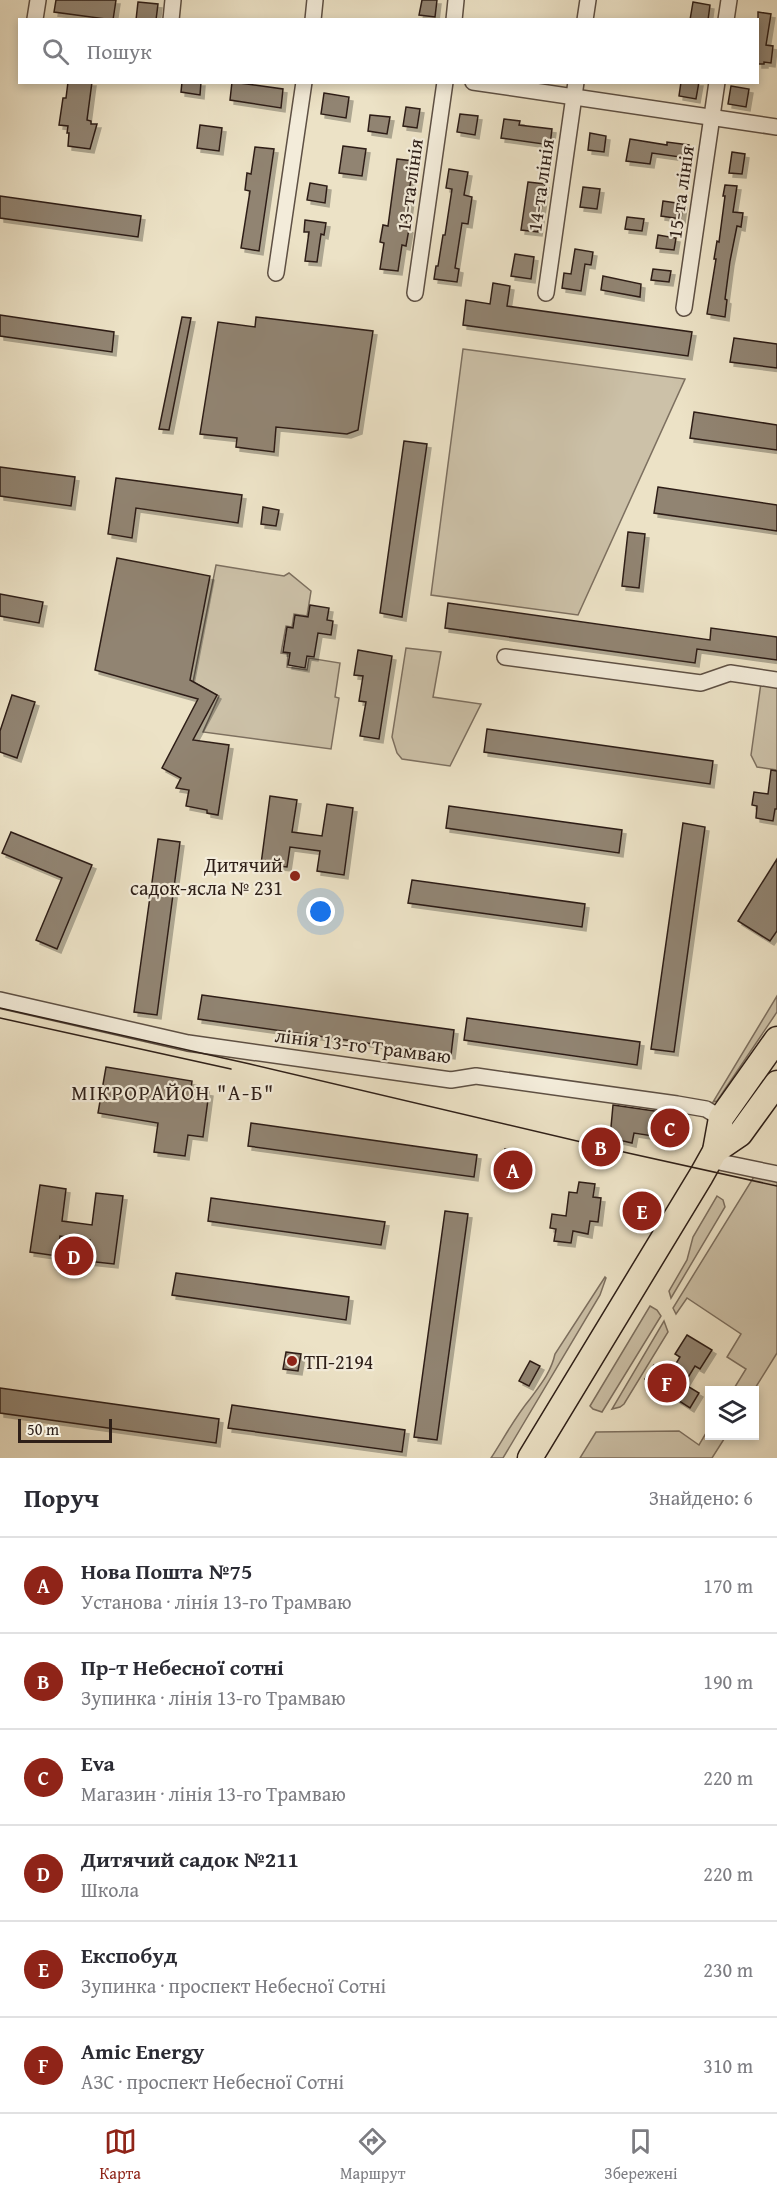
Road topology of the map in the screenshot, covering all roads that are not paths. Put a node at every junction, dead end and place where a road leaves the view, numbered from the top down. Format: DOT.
graph roads {
  1 [pos="38,0"];
  2 [pos="173,0"];
  3 [pos="315,0"];
  4 [pos="456,0"];
  5 [pos="588,0"];
  6 [pos="729,0"];
  7 [pos="37,18"];
  8 [pos="171,18"];
  9 [pos="313,18"];
  10 [pos="454,18"];
  11 [pos="585,18"];
  12 [pos="726,18"];
  13 [pos="304,84"];
  14 [pos="445,84"];
  15 [pos="498,84"];
  16 [pos="717,84"];
  17 [pos="575,90"];
  18 [pos="712,117"];
  19 [pos="777,127"];
  20 [pos="276,273"];
  21 [pos="416,293"];
  22 [pos="546,293"];
  23 [pos="684,308"];
  24 [pos="505,657"];
  25 [pos="777,680"];
  26 [pos="0,1000"];
  27 [pos="777,1039"];
  28 [pos="777,1083"];
  29 [pos="721,1118"];
  30 [pos="712,1155"];
  31 [pos="777,1174"];
  32 [pos="530,1458"];
  1 -- 7 [label="street"];
  2 -- 8 [label="street"];
  3 -- 9 [label="street"];
  4 -- 10 [label="street"];
  5 -- 11 [label="street"];
  6 -- 12 [label="street"];
  13 -- 20 [label="street"];
  14 -- 21 [label="street, 13-та лінія"];
  15 -- 17 [label="street"];
  16 -- 18 [label="street, 15-та лінія"];
  17 -- 18 [label="street"];
  17 -- 22 [label="street, 14-та лінія"];
  18 -- 19 [label="street"];
  18 -- 23 [label="street, 15-та лінія"];
  24 -- 25 [label="street"];
  26 -- 29 [label="street, лінія 13-го Трамваю"];
  27 -- 29 [label="main road"];
  28 -- 30 [label="main road"];
  29 -- 30 [label="main road"];
  30 -- 31 [label="street"];
  30 -- 32 [label="main road"];
}
